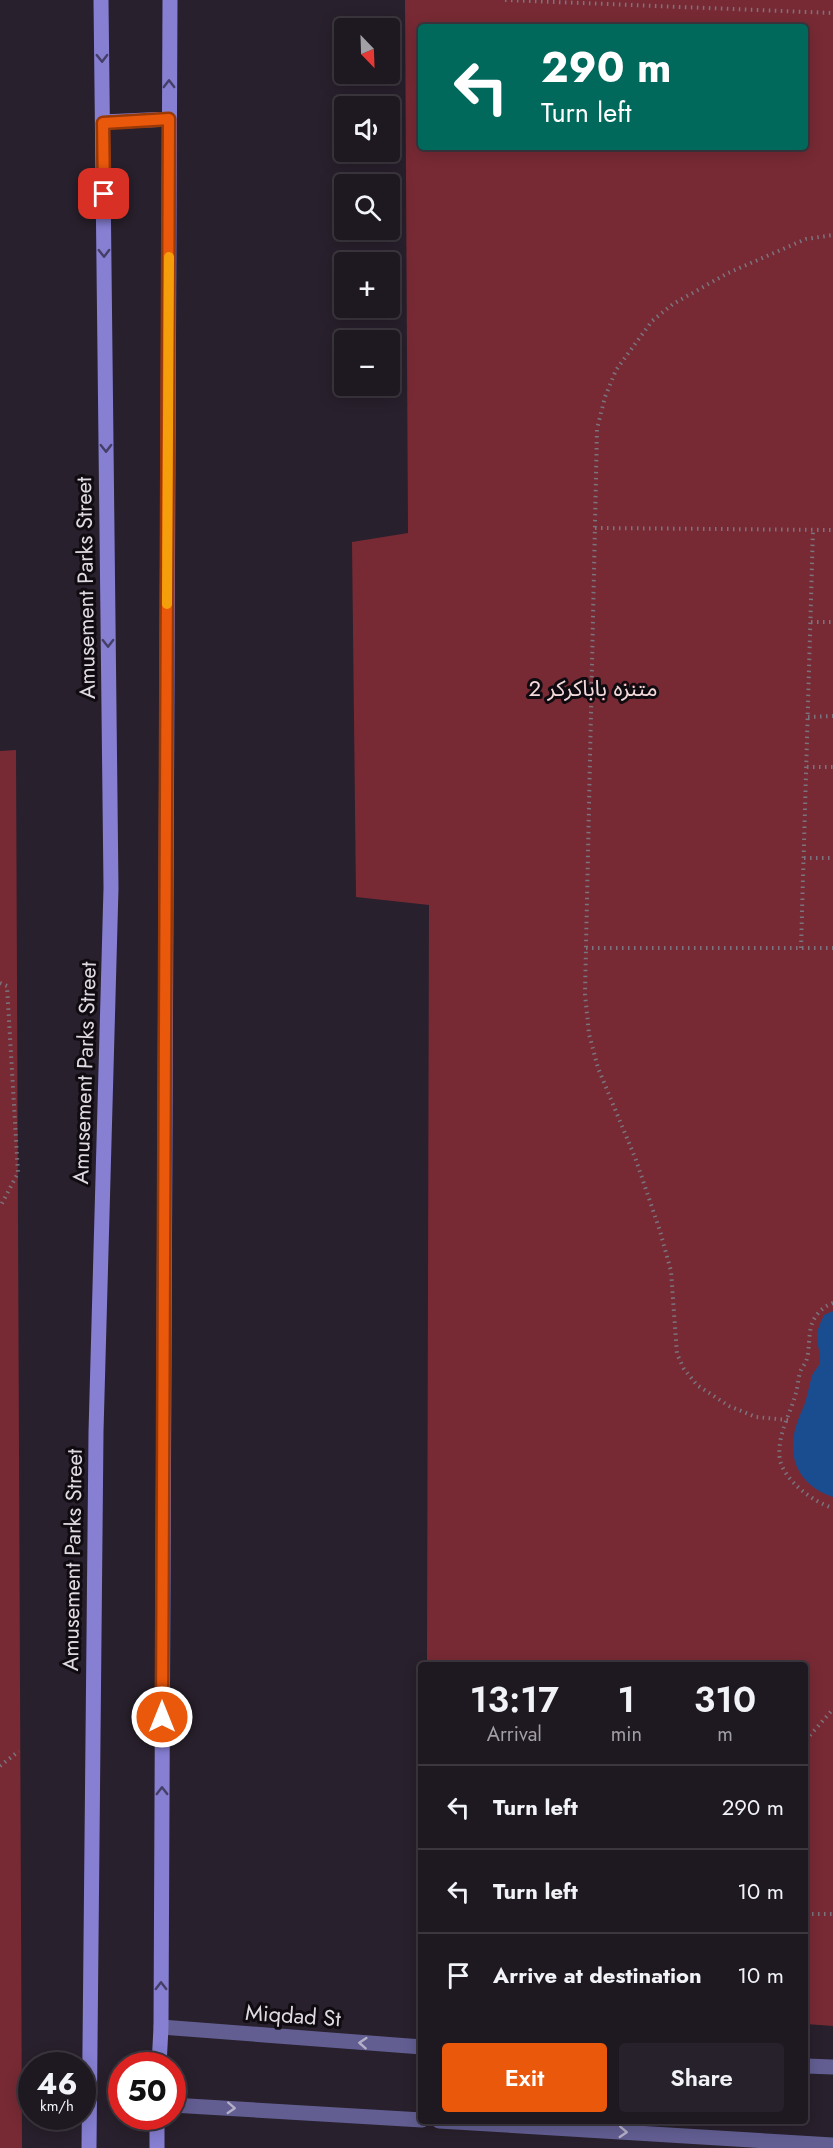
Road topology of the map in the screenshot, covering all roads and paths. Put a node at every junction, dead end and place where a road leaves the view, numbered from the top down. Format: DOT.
graph roads {
  1 [pos="101,0"];
  2 [pos="170,0"];
  3 [pos="505,0"];
  4 [pos="833,13"];
  5 [pos="169,119"];
  6 [pos="103,123"];
  7 [pos="833,235"];
  8 [pos="595,528"];
  9 [pos="813,530"];
  10 [pos="833,530"];
  11 [pos="811,622"];
  12 [pos="833,622"];
  13 [pos="833,716"];
  14 [pos="808,717"];
  15 [pos="807,767"];
  16 [pos="833,767"];
  17 [pos="804,858"];
  18 [pos="833,858"];
  19 [pos="586,948"];
  20 [pos="801,948"];
  21 [pos="833,948"];
  22 [pos="0,982"];
  23 [pos="0,1207"];
  24 [pos="833,1303"];
  25 [pos="788,1420"];
  26 [pos="833,1508"];
  27 [pos="833,1709"];
  28 [pos="808,1738"];
  29 [pos="19,1751"];
  30 [pos="0,1766"];
  31 [pos="808,1914"];
  32 [pos="833,1914"];
  33 [pos="161,2028"];
  34 [pos="418,2047"];
  35 [pos="160,2052"];
  36 [pos="808,2066"];
  37 [pos="833,2067"];
  38 [pos="186,2106"];
  39 [pos="418,2120"];
  40 [pos="488,2124"];
  41 [pos="157,2130"];
  42 [pos="833,2145"];
  43 [pos="89,2148"];
  44 [pos="157,2148"];
  1 -- 6 [label="main road, Amusement Parks Street, one-way"];
  5 -- 2 [label="main road, one-way"];
  3 -- 4 [label="path"];
  5 -- 6 [label="main road"];
  33 -- 5 [label="main road, one-way"];
  6 -- 43 [label="main road, Amusement Parks Street, one-way"];
  7 -- 8 [label="path"];
  8 -- 9 [label="path"];
  8 -- 19 [label="path"];
  9 -- 10 [label="path"];
  9 -- 11 [label="path"];
  11 -- 12 [label="path"];
  11 -- 14 [label="path"];
  13 -- 14 [label="path"];
  14 -- 15 [label="path"];
  15 -- 16 [label="path"];
  15 -- 17 [label="path"];
  17 -- 18 [label="path"];
  17 -- 20 [label="path"];
  19 -- 20 [label="path"];
  19 -- 25 [label="path"];
  20 -- 21 [label="path"];
  22 -- 23 [label="path"];
  24 -- 25 [label="path"];
  25 -- 26 [label="path"];
  27 -- 28 [label="path"];
  29 -- 30 [label="path"];
  31 -- 32 [label="path"];
  34 -- 33 [label="street, Miqdad St, one-way"];
  33 -- 35 [label="main road"];
  36 -- 37 [label="street"];
  38 -- 39 [label="street, one-way"];
  40 -- 42 [label="street, one-way"];
  41 -- 44 [label="main road"];
}
